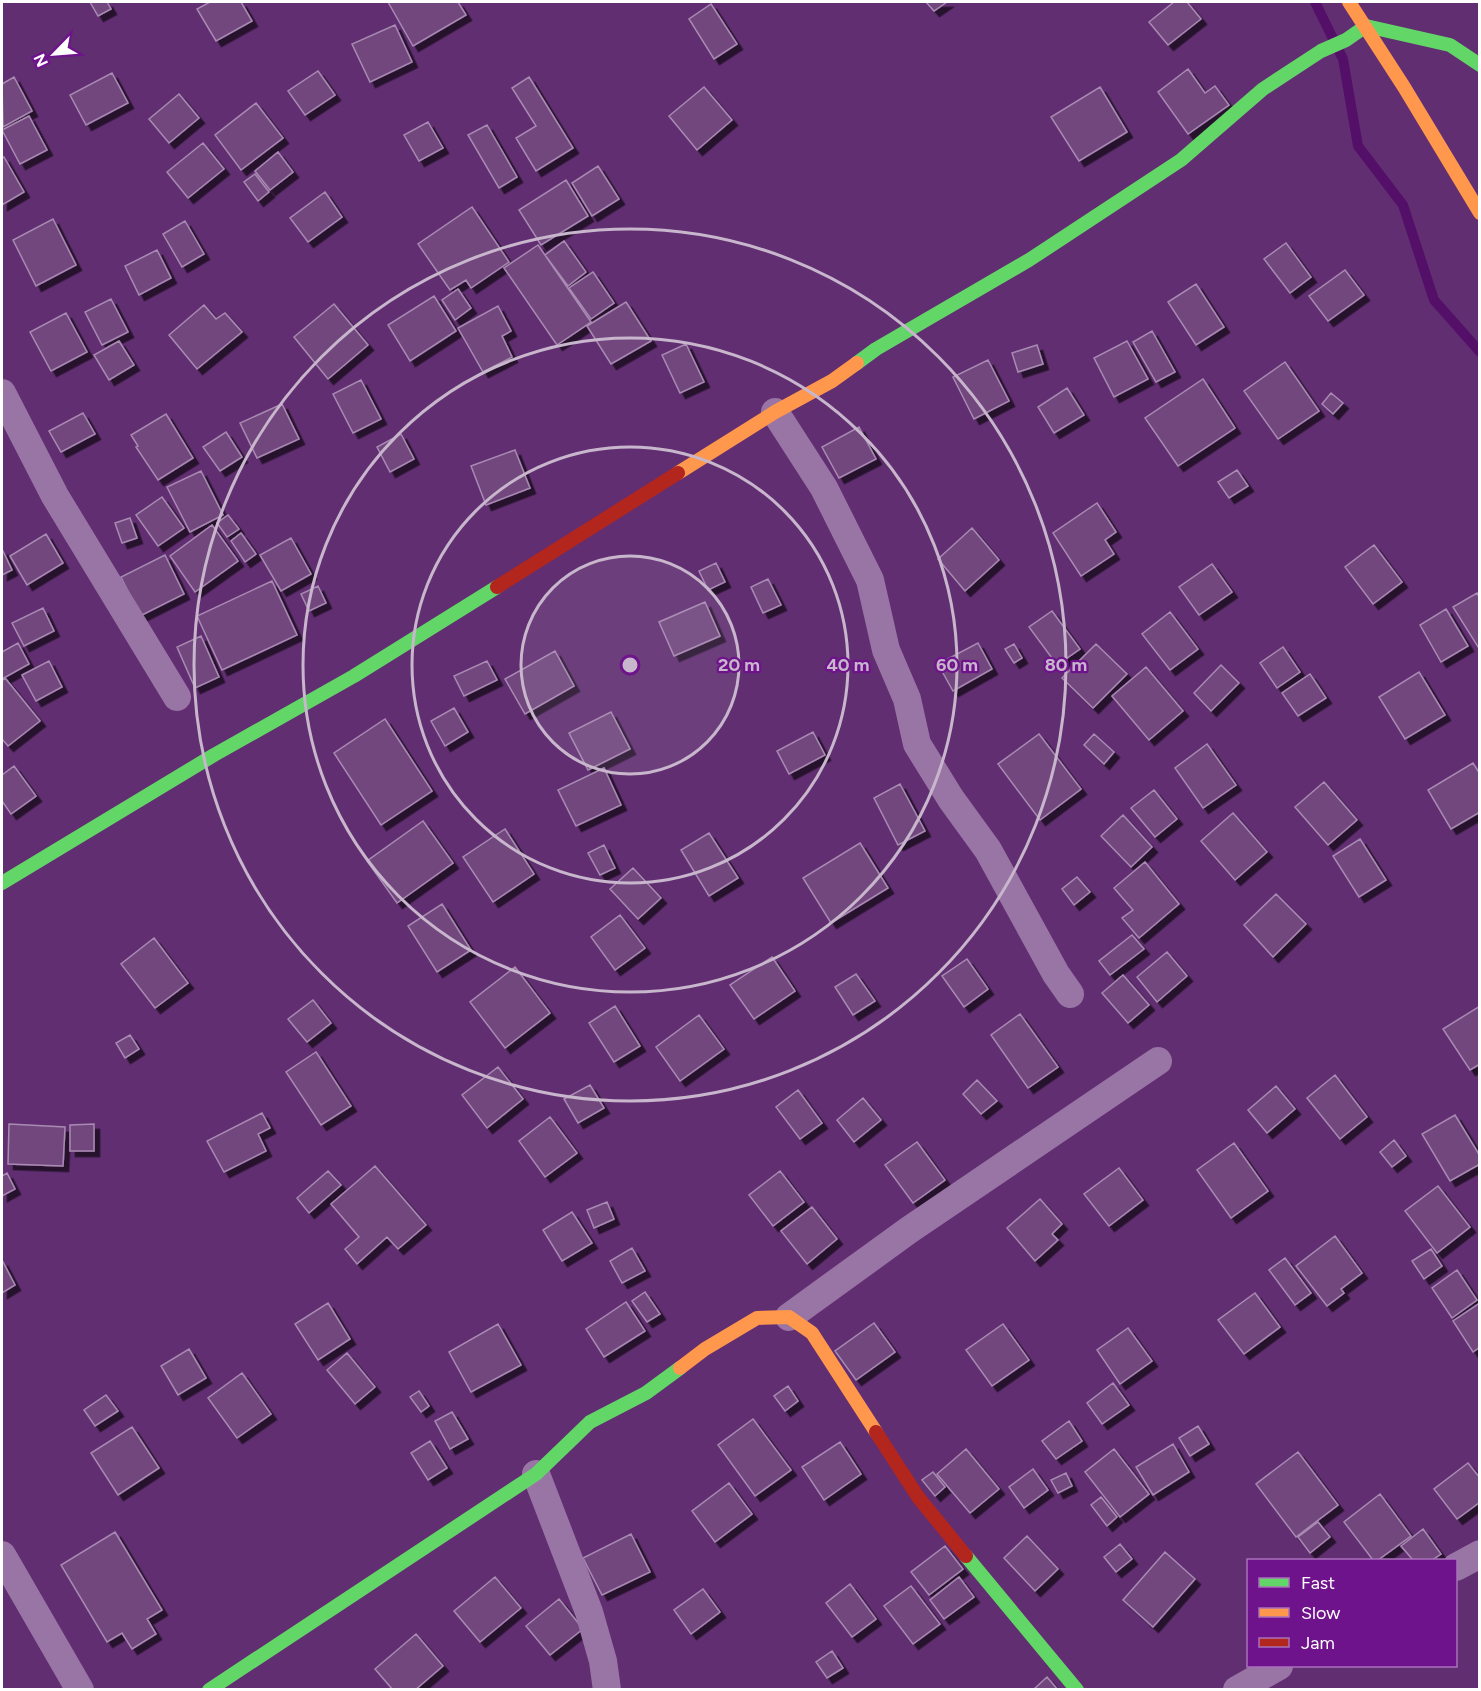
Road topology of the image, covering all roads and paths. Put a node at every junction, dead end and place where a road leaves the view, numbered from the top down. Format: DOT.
graph roads {
  1 [pos="1349,2"];
  2 [pos="1366,26"];
  3 [pos="1479,65"];
  4 [pos="1479,213"];
  5 [pos="2,393"];
  6 [pos="775,412"];
  7 [pos="177,697"];
  8 [pos="2,883"];
  9 [pos="1070,994"];
  10 [pos="1158,1061"];
  11 [pos="789,1317"];
  12 [pos="536,1474"];
  13 [pos="1479,1554"];
  14 [pos="2,1555"];
  15 [pos="1457,1566"];
  16 [pos="1276,1667"];
  17 [pos="80,1689"];
  18 [pos="208,1689"];
  19 [pos="607,1689"];
  20 [pos="1077,1689"];
  21 [pos="1237,1689"];
  1 -- 2 [label="street"];
  2 -- 3 [label="street"];
  2 -- 4 [label="street"];
  2 -- 6 [label="street"];
  5 -- 7 [label="street"];
  6 -- 8 [label="street"];
  6 -- 9 [label="street"];
  10 -- 11 [label="street"];
  11 -- 12 [label="street"];
  11 -- 20 [label="street"];
  12 -- 18 [label="street"];
  12 -- 19 [label="street"];
  13 -- 15 [label="street"];
  14 -- 17 [label="street"];
  16 -- 21 [label="street"];
}
